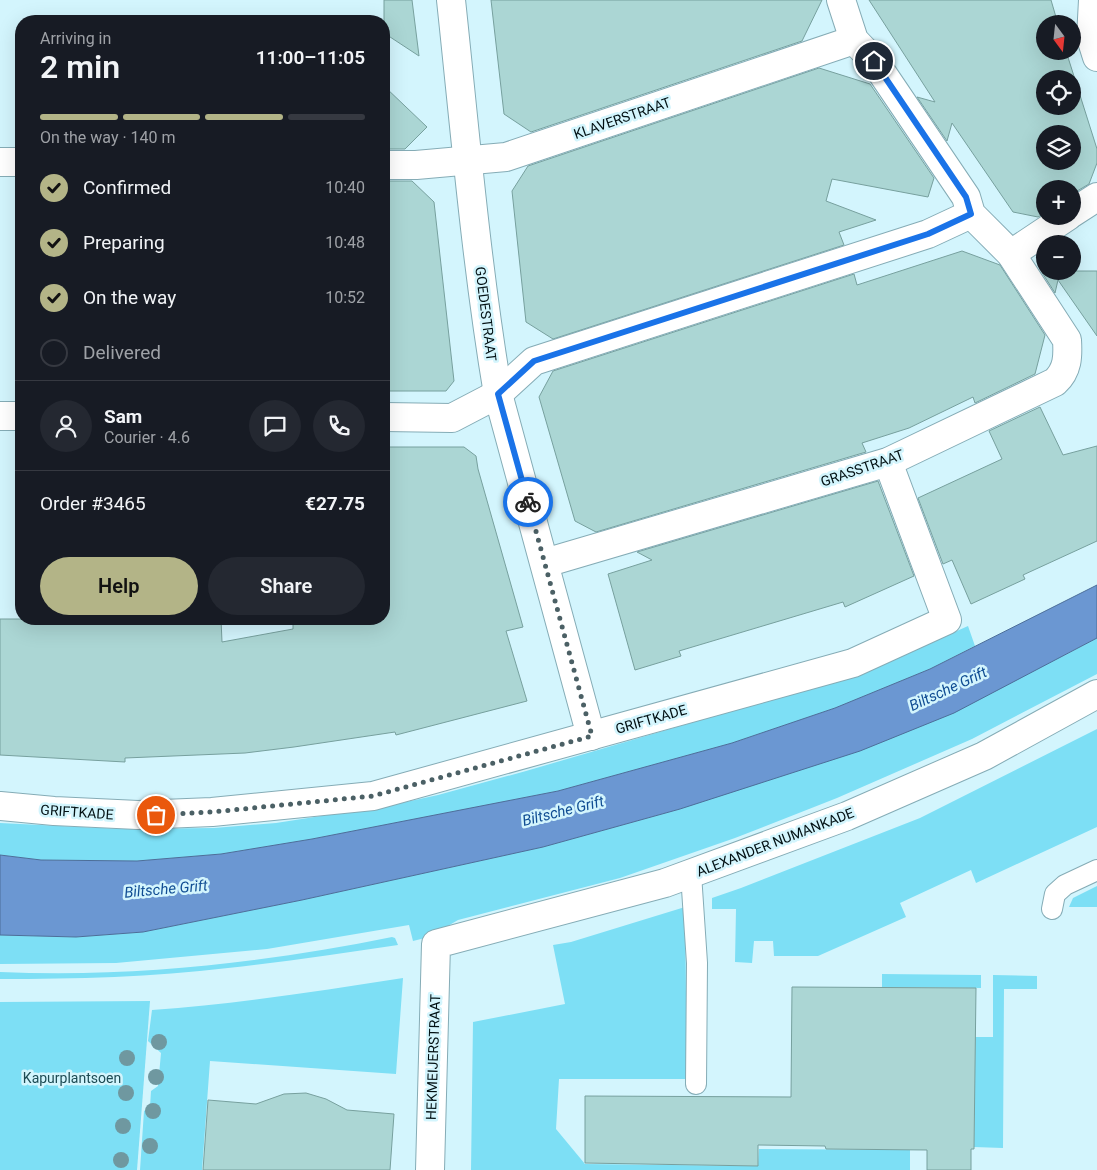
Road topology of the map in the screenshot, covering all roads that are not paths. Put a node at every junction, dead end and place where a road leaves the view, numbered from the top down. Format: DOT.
graph roads {
  1 [pos="451,0"];
  2 [pos="840,0"];
  3 [pos="1093,0"];
  4 [pos="854,40"];
  5 [pos="1097,57"];
  6 [pos="468,161"];
  7 [pos="0,162"];
  8 [pos="15,162"];
  9 [pos="390,165"];
  10 [pos="1097,197"];
  11 [pos="1081,207"];
  12 [pos="971,214"];
  13 [pos="1054,225"];
  14 [pos="1011,254"];
  15 [pos="498,394"];
  16 [pos="0,416"];
  17 [pos="15,416"];
  18 [pos="390,417"];
  19 [pos="888,462"];
  20 [pos="545,562"];
  21 [pos="1097,694"];
  22 [pos="592,736"];
  23 [pos="0,806"];
  24 [pos="1097,870"];
  25 [pos="691,874"];
  26 [pos="1052,909"];
  27 [pos="436,944"];
  28 [pos="696,1084"];
  29 [pos="430,1170"];
  1 -- 6 [label="street, GOEDESTRAAT"];
  2 -- 4 [label="street"];
  3 -- 5 [label="street"];
  4 -- 6 [label="street, KLAVERSTRAAT"];
  4 -- 12 [label="street"];
  6 -- 9 [label="street, KLAVERSTRAAT"];
  6 -- 15 [label="street, GOEDESTRAAT"];
  7 -- 8 [label="street"];
  10 -- 11 [label="street"];
  12 -- 14 [label="street"];
  12 -- 15 [label="street"];
  13 -- 14 [label="street"];
  14 -- 19 [label="street, GRASSTRAAT"];
  15 -- 18 [label="street"];
  15 -- 20 [label="street, GOEDESTRAAT"];
  16 -- 17 [label="street"];
  19 -- 20 [label="street, GRASSTRAAT"];
  19 -- 22 [label="street, GRIFTKADE"];
  20 -- 22 [label="street, GOEDESTRAAT"];
  21 -- 25 [label="street, ALEXANDER NUMANKADE"];
  22 -- 23 [label="street, GRIFTKADE"];
  24 -- 26 [label="lane"];
  25 -- 27 [label="street, ALEXANDER NUMANKADE"];
  25 -- 28 [label="lane"];
  27 -- 29 [label="street, HEKMEIJERSTRAAT"];
}
